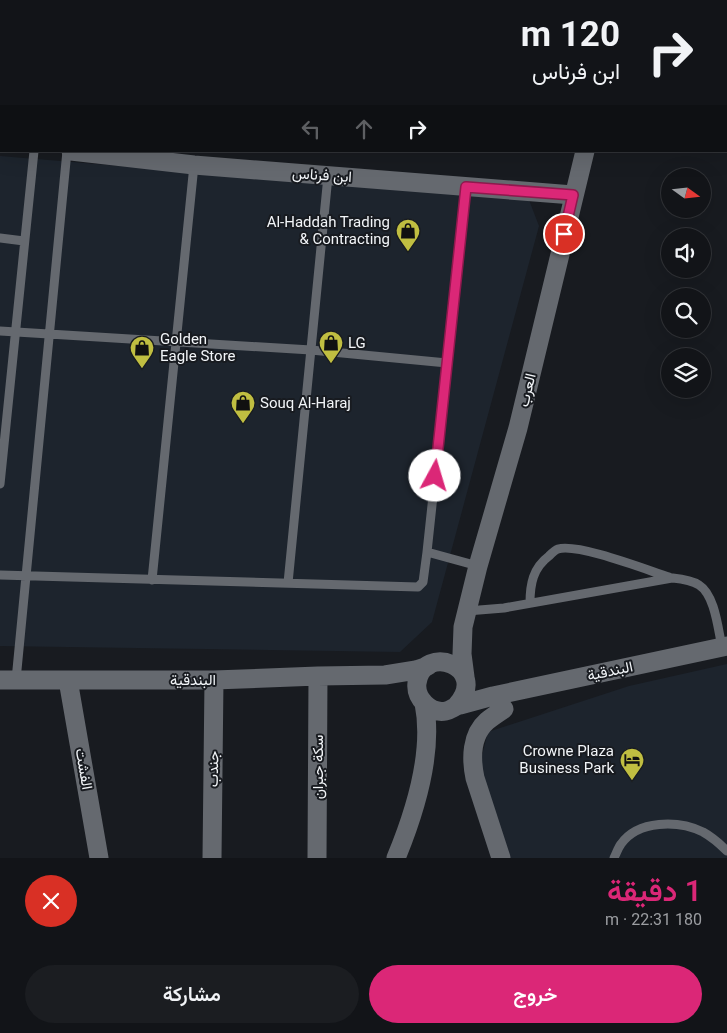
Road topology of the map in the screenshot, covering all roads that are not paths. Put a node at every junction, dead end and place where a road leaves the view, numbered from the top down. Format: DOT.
graph roads {
  1 [pos="34,152"];
  2 [pos="69,152"];
  3 [pos="77,152"];
  4 [pos="585,152"];
  5 [pos="194,166"];
  6 [pos="328,176"];
  7 [pos="466,187"];
  8 [pos="573,195"];
  9 [pos="0,238"];
  10 [pos="24,241"];
  11 [pos="0,331"];
  12 [pos="15,332"];
  13 [pos="49,333"];
  14 [pos="176,341"];
  15 [pos="311,350"];
  16 [pos="446,363"];
  17 [pos="0,482"];
  18 [pos="427,552"];
  19 [pos="478,566"];
  20 [pos="0,576"];
  21 [pos="26,576"];
  22 [pos="672,578"];
  23 [pos="152,580"];
  24 [pos="288,583"];
  25 [pos="530,603"];
  26 [pos="465,619"];
  27 [pos="724,646"];
  28 [pos="435,663"];
  29 [pos="318,676"];
  30 [pos="385,676"];
  31 [pos="8,680"];
  32 [pos="68,680"];
  33 [pos="214,680"];
  34 [pos="466,681"];
  35 [pos="421,698"];
  36 [pos="498,703"];
  37 [pos="452,708"];
  38 [pos="427,746"];
  39 [pos="727,851"];
  40 [pos="99,858"];
  41 [pos="212,858"];
  42 [pos="317,858"];
  43 [pos="396,858"];
  44 [pos="501,858"];
  45 [pos="614,858"];
  1 -- 10 [label="lane"];
  2 -- 13 [label="lane"];
  3 -- 5 [label="street, ابن فرناس"];
  4 -- 8 [label="street, العرب"];
  5 -- 6 [label="street, ابن فرناس"];
  5 -- 14 [label="lane"];
  6 -- 7 [label="street, ابن فرناس"];
  6 -- 15 [label="lane"];
  7 -- 8 [label="street, ابن فرناس"];
  7 -- 16 [label="lane"];
  8 -- 19 [label="street, العرب"];
  9 -- 10 [label="lane"];
  10 -- 12 [label="lane"];
  11 -- 12 [label="lane"];
  12 -- 13 [label="lane"];
  12 -- 17 [label="lane"];
  13 -- 14 [label="lane"];
  13 -- 21 [label="lane"];
  14 -- 15 [label="lane"];
  14 -- 23 [label="lane"];
  15 -- 16 [label="lane"];
  15 -- 24 [label="lane"];
  16 -- 18 [label="lane"];
  18 -- 19 [label="lane"];
  18 -- 24 [label="lane"];
  19 -- 26 [label="street, العرب"];
  20 -- 21 [label="lane"];
  21 -- 23 [label="lane"];
  21 -- 31 [label="lane"];
  22 -- 25 [label="lane"];
  22 -- 25 [label="lane"];
  22 -- 27 [label="lane"];
  23 -- 24 [label="lane"];
  25 -- 26 [label="lane"];
  26 -- 28 [label="street, العرب"];
  26 -- 34 [label="street, العرب"];
  27 -- 36 [label="street, البندقية"];
  28 -- 30 [label="street, البندقية"];
  28 -- 34 [label="street"];
  28 -- 35 [label="street"];
  29 -- 30 [label="street, البندقية"];
  29 -- 33 [label="street, البندقية"];
  29 -- 42 [label="street, سكة جبران"];
  30 -- 35 [label="street, البندقية"];
  31 -- 32 [label="street, البندقية"];
  32 -- 33 [label="street, البندقية"];
  32 -- 40 [label="street, الفشت"];
  33 -- 41 [label="street, جندب"];
  34 -- 36 [label="street"];
  34 -- 37 [label="street"];
  35 -- 37 [label="street"];
  35 -- 38 [label="street"];
  36 -- 37 [label="street, البندقية"];
  36 -- 44 [label="street"];
  37 -- 38 [label="street"];
  38 -- 43 [label="street"];
  39 -- 45 [label="lane"];
}
